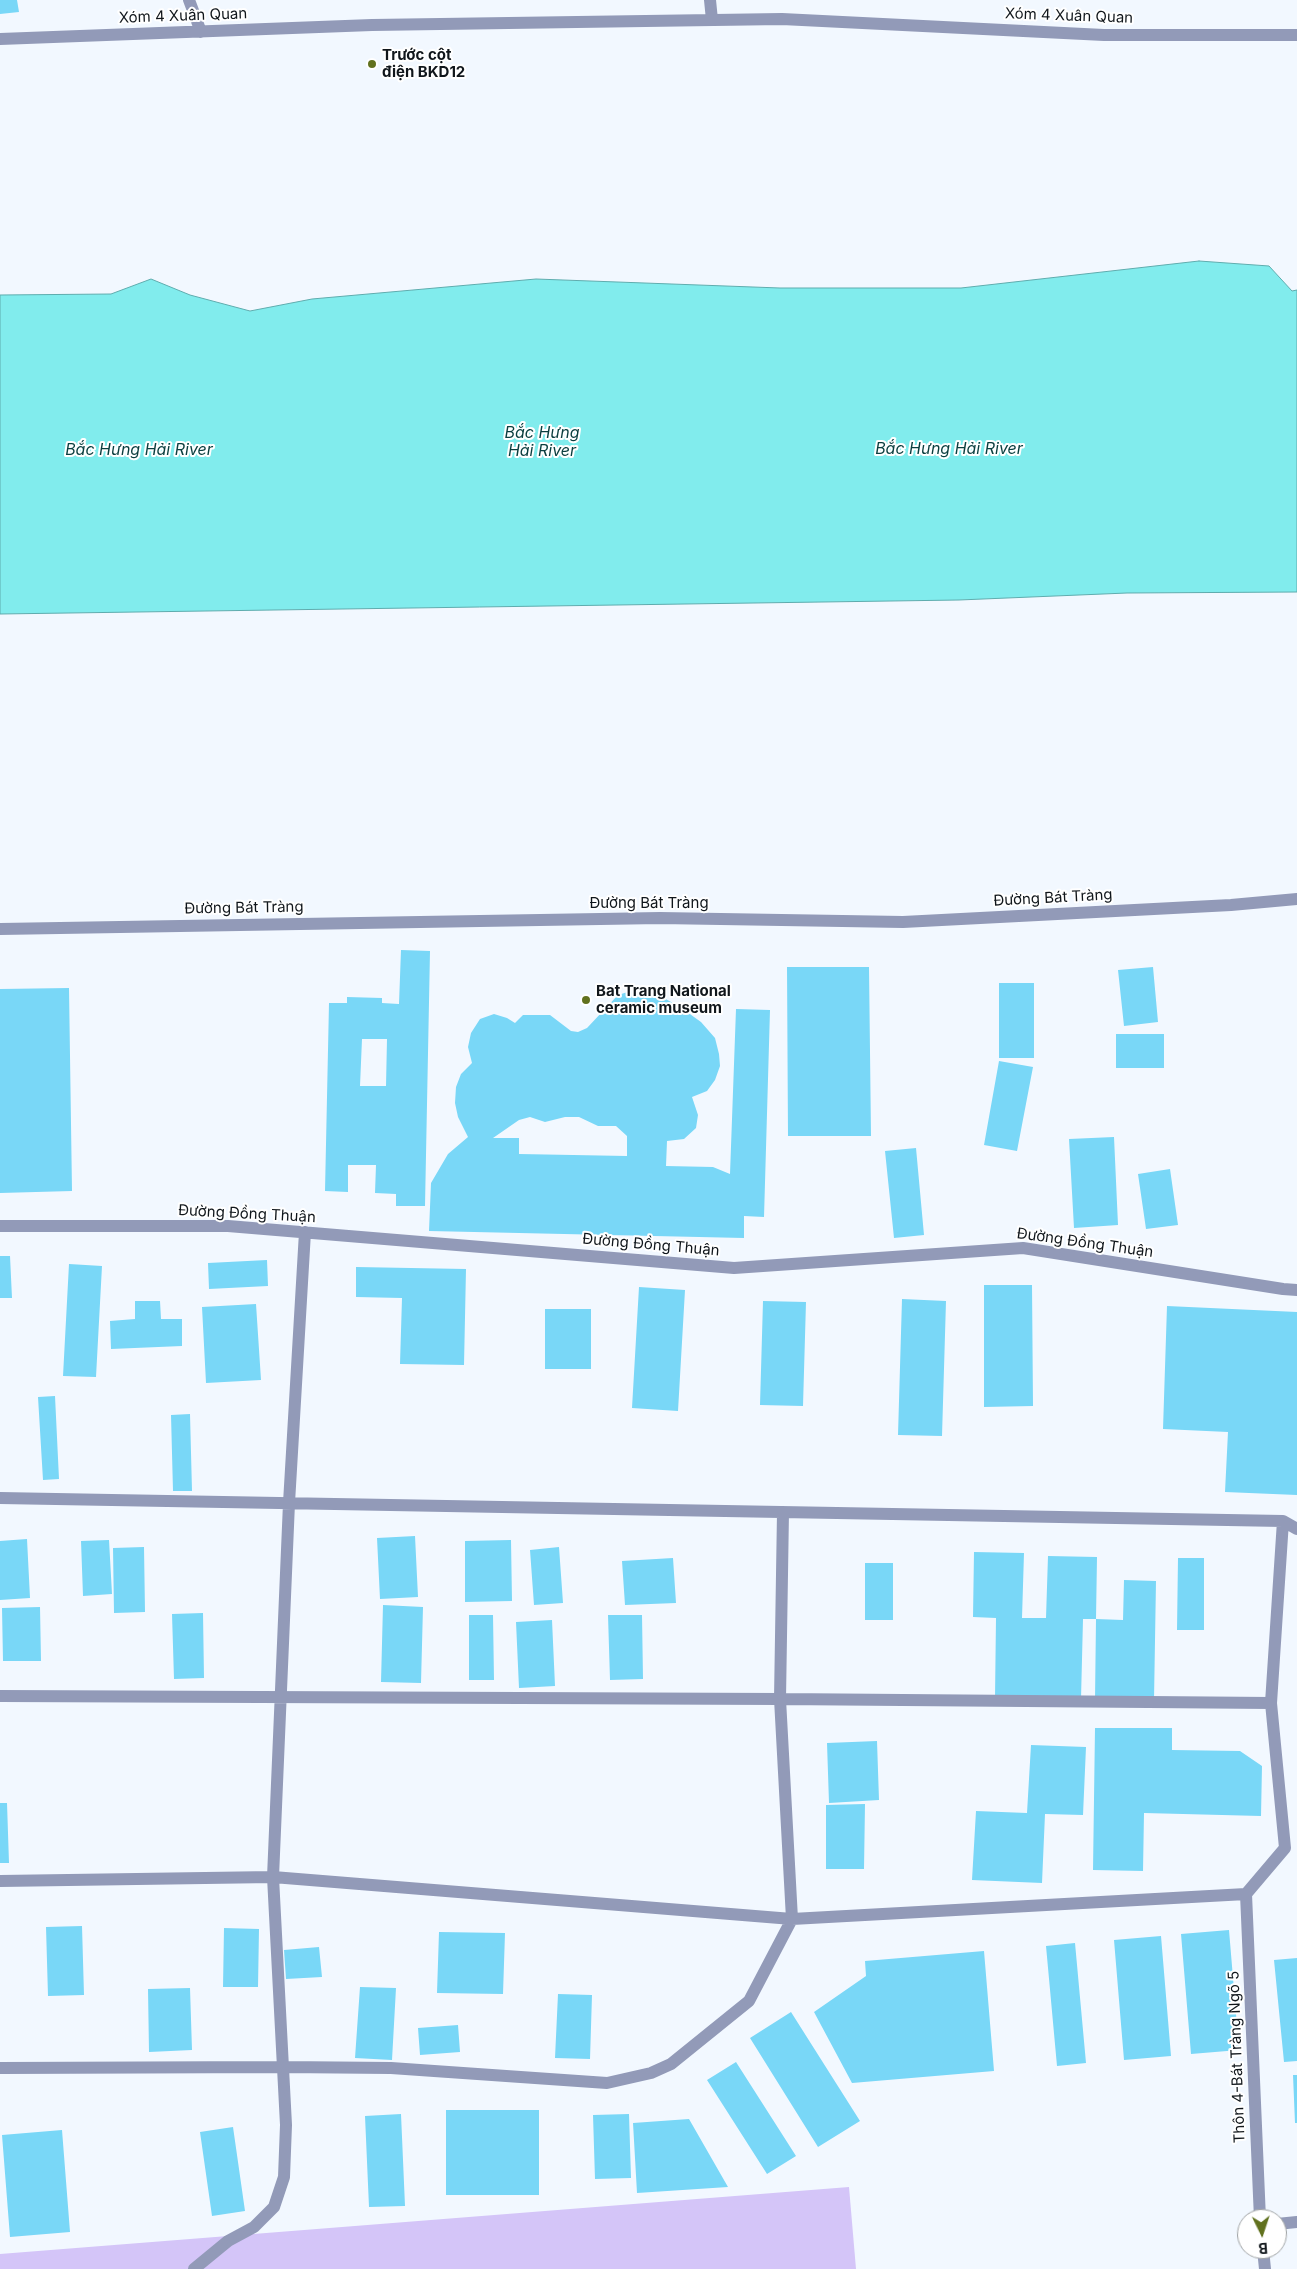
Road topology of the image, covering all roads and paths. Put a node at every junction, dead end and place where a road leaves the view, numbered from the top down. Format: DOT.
graph roads {
  1 [pos="189,0"];
  2 [pos="710,0"];
  3 [pos="712,20"];
  4 [pos="200,32"];
  5 [pos="1297,36"];
  6 [pos="0,39"];
  7 [pos="1297,899"];
  8 [pos="0,929"];
  9 [pos="0,1226"];
  10 [pos="305,1232"];
  11 [pos="1297,1290"];
  12 [pos="0,1498"];
  13 [pos="289,1503"];
  14 [pos="783,1512"];
  15 [pos="1283,1520"];
  16 [pos="1297,1529"];
  17 [pos="0,1696"];
  18 [pos="280,1698"];
  19 [pos="780,1698"];
  20 [pos="1271,1703"];
  21 [pos="1291,1846"];
  22 [pos="273,1877"];
  23 [pos="0,1881"];
  24 [pos="1246,1894"];
  25 [pos="792,1919"];
  26 [pos="283,2066"];
  27 [pos="0,2068"];
  28 [pos="1260,2209"];
  29 [pos="194,2269"];
  1 -- 4 [label="street"];
  2 -- 3 [label="street"];
  3 -- 4 [label="street, Xóm 4 Xuân Quan"];
  3 -- 5 [label="street, Xóm 4 Xuân Quan"];
  4 -- 6 [label="street, Xóm 4 Xuân Quan"];
  7 -- 8 [label="street, Đường Bát Tràng"];
  9 -- 10 [label="street, Đường Đồng Thuận"];
  10 -- 11 [label="street, Đường Đồng Thuận"];
  10 -- 13 [label="street"];
  12 -- 13 [label="street"];
  13 -- 14 [label="street"];
  13 -- 18 [label="street"];
  14 -- 15 [label="street"];
  14 -- 19 [label="street"];
  15 -- 16 [label="street"];
  15 -- 20 [label="street"];
  17 -- 18 [label="street"];
  18 -- 19 [label="street"];
  18 -- 22 [label="street"];
  19 -- 20 [label="street"];
  19 -- 25 [label="street"];
  20 -- 21 [label="street"];
  21 -- 24 [label="street"];
  22 -- 23 [label="street"];
  22 -- 25 [label="street"];
  22 -- 26 [label="street"];
  24 -- 25 [label="street"];
  24 -- 28 [label="street, Thôn 4-Bát Tràng Ngõ 5"];
  25 -- 26 [label="street"];
  26 -- 27 [label="street"];
  26 -- 29 [label="street"];
}
